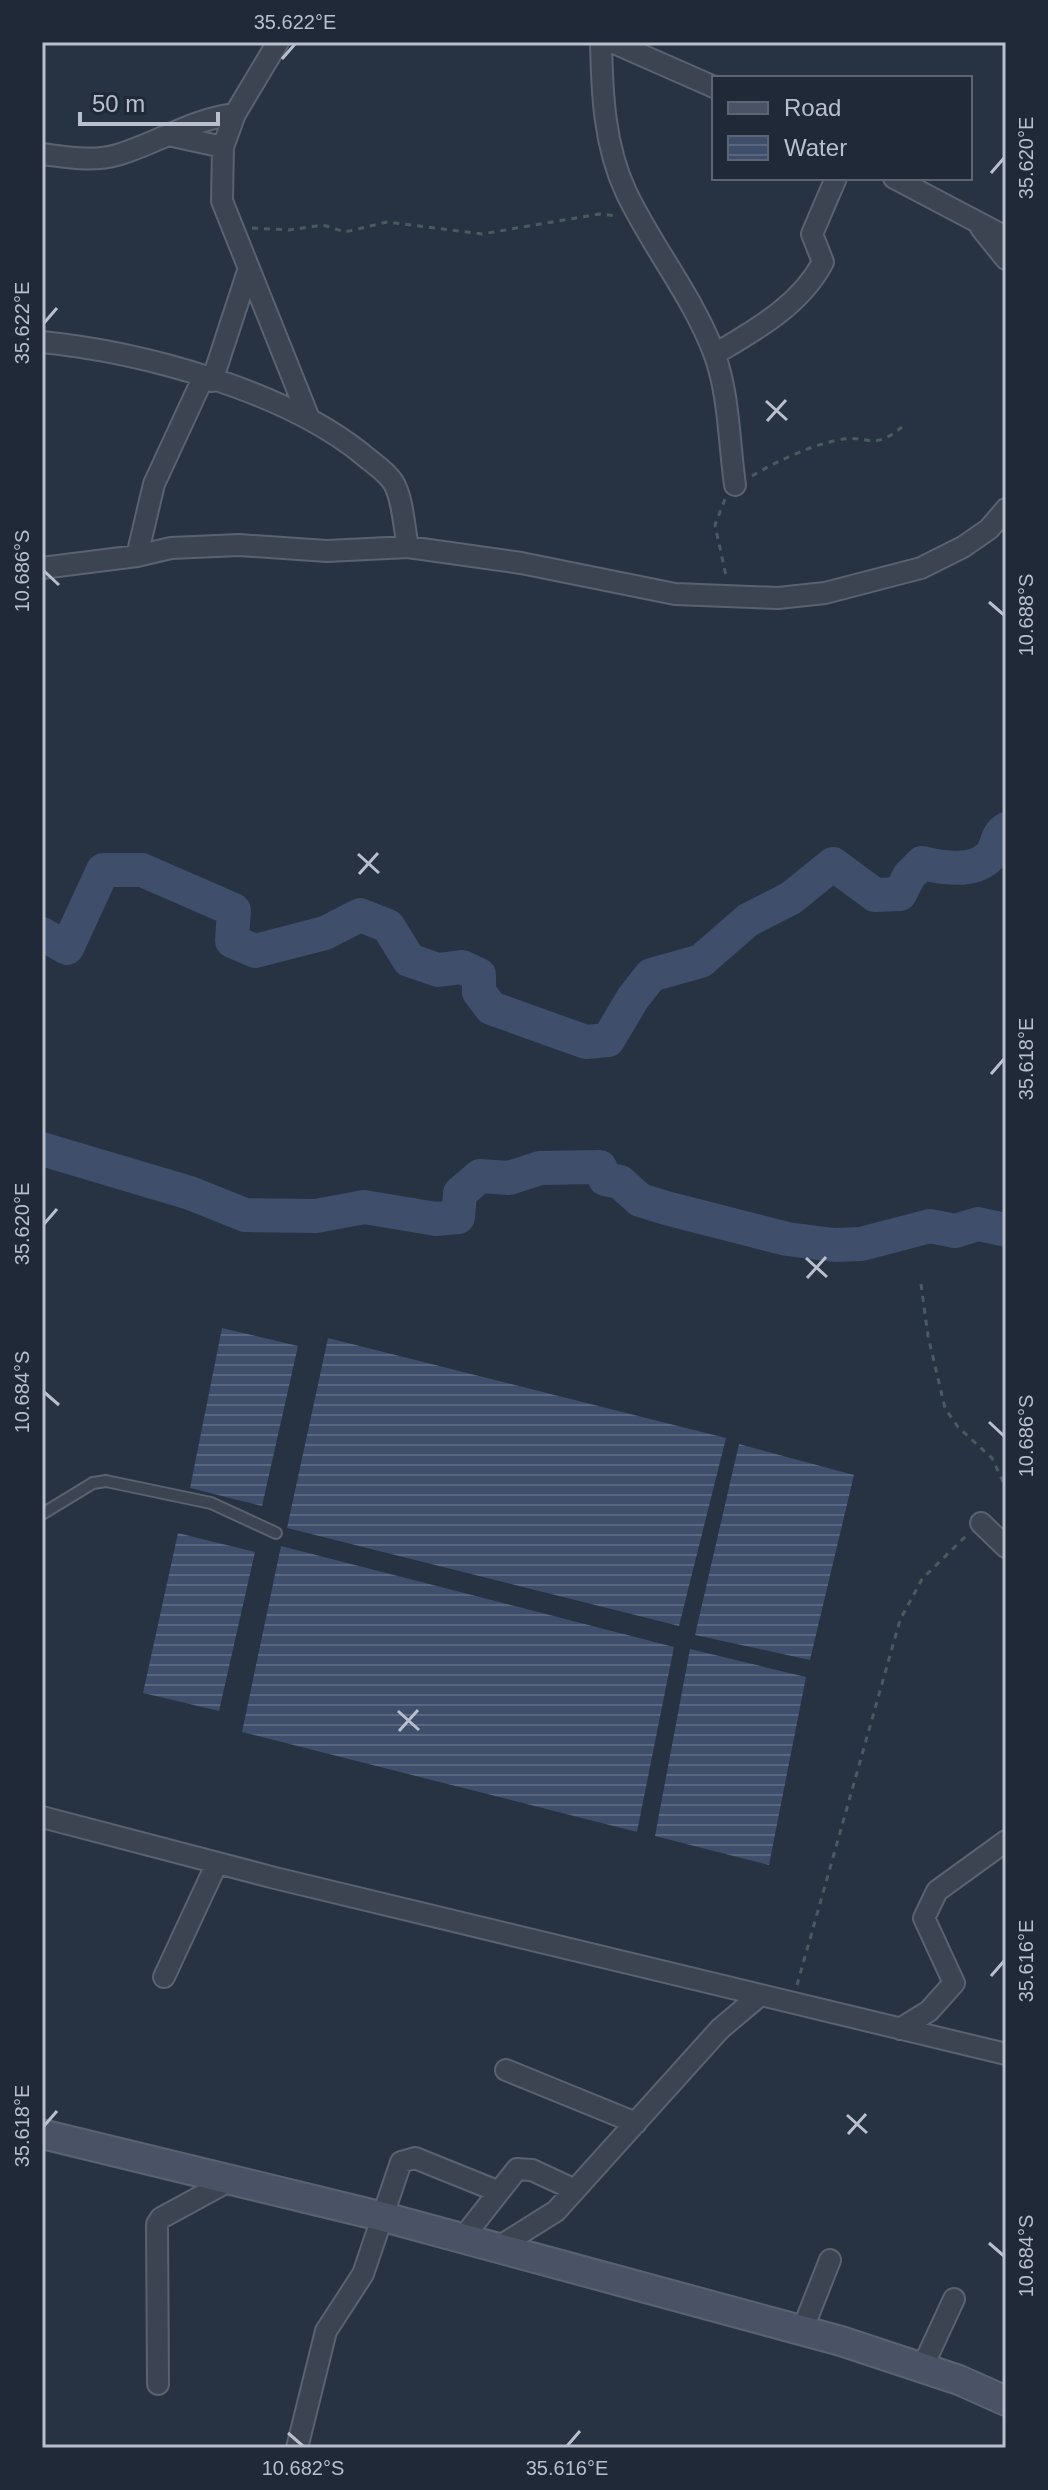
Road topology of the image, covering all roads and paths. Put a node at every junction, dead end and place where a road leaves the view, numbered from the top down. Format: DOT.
graph roads {
  1 [pos="278,42"];
  2 [pos="601,42"];
  3 [pos="612,42"];
  4 [pos="712,86"];
  5 [pos="235,114"];
  6 [pos="168,135"];
  7 [pos="223,147"];
  8 [pos="42,154"];
  9 [pos="835,180"];
  10 [pos="898,180"];
  11 [pos="646,225"];
  12 [pos="978,225"];
  13 [pos="232,227"];
  14 [pos="1006,237"];
  15 [pos="1006,259"];
  16 [pos="248,271"];
  17 [pos="42,342"];
  18 [pos="715,354"];
  19 [pos="208,380"];
  20 [pos="308,416"];
  21 [pos="902,427"];
  22 [pos="735,485"];
  23 [pos="1006,509"];
  24 [pos="408,547"];
  25 [pos="137,556"];
  26 [pos="42,568"];
  27 [pos="730,595"];
  28 [pos="921,1284"];
  29 [pos="1006,1488"];
  30 [pos="42,1514"];
  31 [pos="981,1523"];
  32 [pos="276,1533"];
  33 [pos="1006,1547"];
  34 [pos="42,1817"];
  35 [pos="1006,1841"];
  36 [pos="217,1863"];
  37 [pos="164,1977"];
  38 [pos="758,1997"];
  39 [pos="792,2004"];
  40 [pos="900,2029"];
  41 [pos="1006,2054"];
  42 [pos="506,2070"];
  43 [pos="636,2123"];
  44 [pos="42,2134"];
  45 [pos="229,2181"];
  46 [pos="575,2190"];
  47 [pos="497,2191"];
  48 [pos="384,2217"];
  49 [pos="462,2239"];
  50 [pos="497,2248"];
  51 [pos="830,2260"];
  52 [pos="954,2299"];
  53 [pos="802,2331"];
  54 [pos="922,2368"];
  55 [pos="158,2384"];
  56 [pos="1006,2401"];
  57 [pos="297,2448"];
  1 -- 5 [label="street"];
  2 -- 11 [label="street"];
  3 -- 4 [label="street"];
  5 -- 6 [label="street"];
  5 -- 7 [label="street"];
  6 -- 7 [label="street"];
  6 -- 8 [label="street"];
  7 -- 13 [label="street"];
  9 -- 18 [label="street"];
  10 -- 12 [label="street"];
  11 -- 13 [label="path"];
  11 -- 18 [label="street"];
  12 -- 14 [label="street"];
  12 -- 15 [label="street"];
  13 -- 16 [label="street"];
  16 -- 19 [label="street"];
  16 -- 20 [label="street"];
  17 -- 19 [label="street"];
  18 -- 22 [label="street"];
  19 -- 20 [label="street"];
  19 -- 25 [label="street"];
  20 -- 24 [label="street"];
  21 -- 22 [label="path"];
  22 -- 27 [label="path"];
  23 -- 27 [label="street"];
  24 -- 25 [label="street"];
  24 -- 27 [label="street"];
  25 -- 26 [label="street"];
  28 -- 29 [label="path"];
  30 -- 32 [label="lane"];
  31 -- 33 [label="street"];
  31 -- 39 [label="path"];
  34 -- 36 [label="street"];
  35 -- 40 [label="street"];
  36 -- 37 [label="street"];
  36 -- 38 [label="street"];
  38 -- 39 [label="street"];
  38 -- 43 [label="street"];
  39 -- 40 [label="street"];
  40 -- 41 [label="street"];
  42 -- 43 [label="street"];
  43 -- 46 [label="street"];
  44 -- 45 [label="main road"];
  45 -- 48 [label="main road"];
  45 -- 55 [label="street"];
  46 -- 47 [label="street"];
  46 -- 50 [label="street"];
  47 -- 48 [label="street"];
  47 -- 49 [label="street"];
  48 -- 49 [label="main road"];
  48 -- 57 [label="street"];
  49 -- 50 [label="main road"];
  50 -- 53 [label="main road"];
  51 -- 53 [label="street"];
  52 -- 54 [label="street"];
  53 -- 54 [label="main road"];
  54 -- 56 [label="main road"];
}
